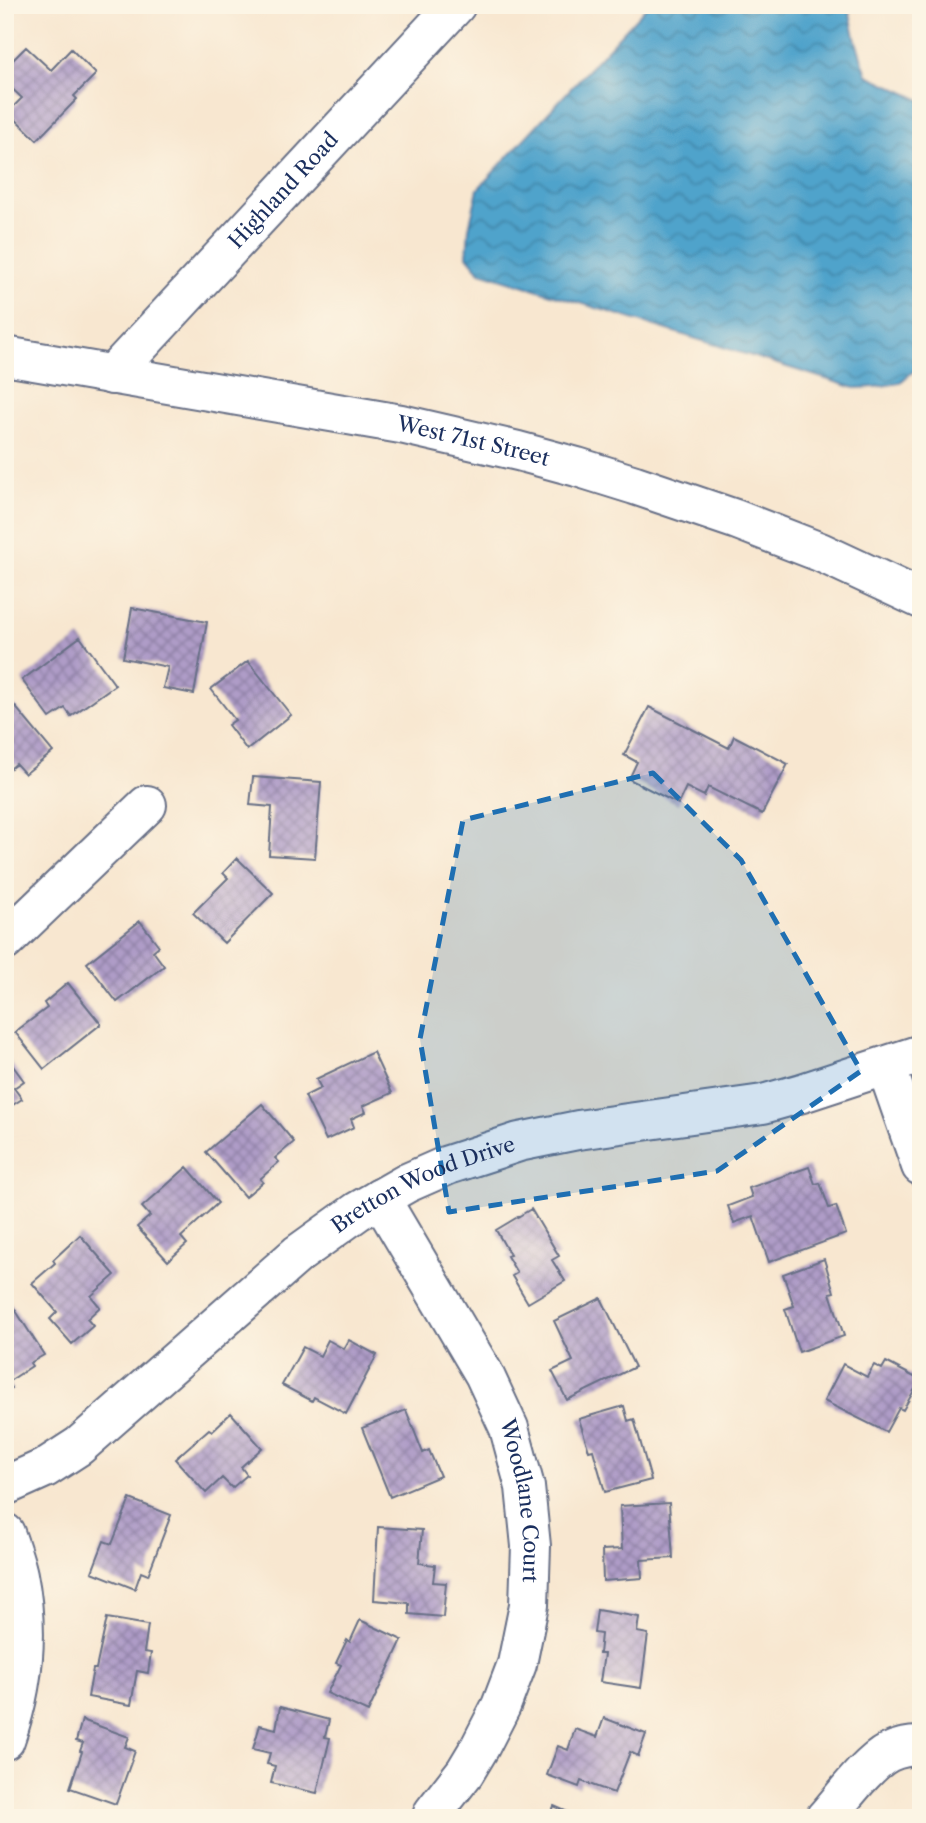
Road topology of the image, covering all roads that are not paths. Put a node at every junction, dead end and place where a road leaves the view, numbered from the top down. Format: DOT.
graph roads {
  1 [pos="456,5"];
  2 [pos="5,356"];
  3 [pos="112,375"];
  4 [pos="921,599"];
  5 [pos="148,806"];
  6 [pos="5,941"];
  7 [pos="903,1060"];
  8 [pos="921,1166"];
  9 [pos="380,1198"];
  10 [pos="5,1486"];
  11 [pos="5,1533"];
  12 [pos="5,1740"];
  13 [pos="921,1746"];
  14 [pos="433,1813"];
  15 [pos="825,1818"];
  1 -- 3 [label="street, Highland Road"];
  2 -- 3 [label="street, West 71st Street"];
  3 -- 4 [label="street, West 71st Street"];
  5 -- 6 [label="street"];
  7 -- 8 [label="street"];
  7 -- 9 [label="street, Bretton Wood Drive"];
  9 -- 10 [label="street, Bretton Wood Drive"];
  9 -- 14 [label="street, Woodlane Court"];
  11 -- 12 [label="street"];
  13 -- 15 [label="street"];
}
